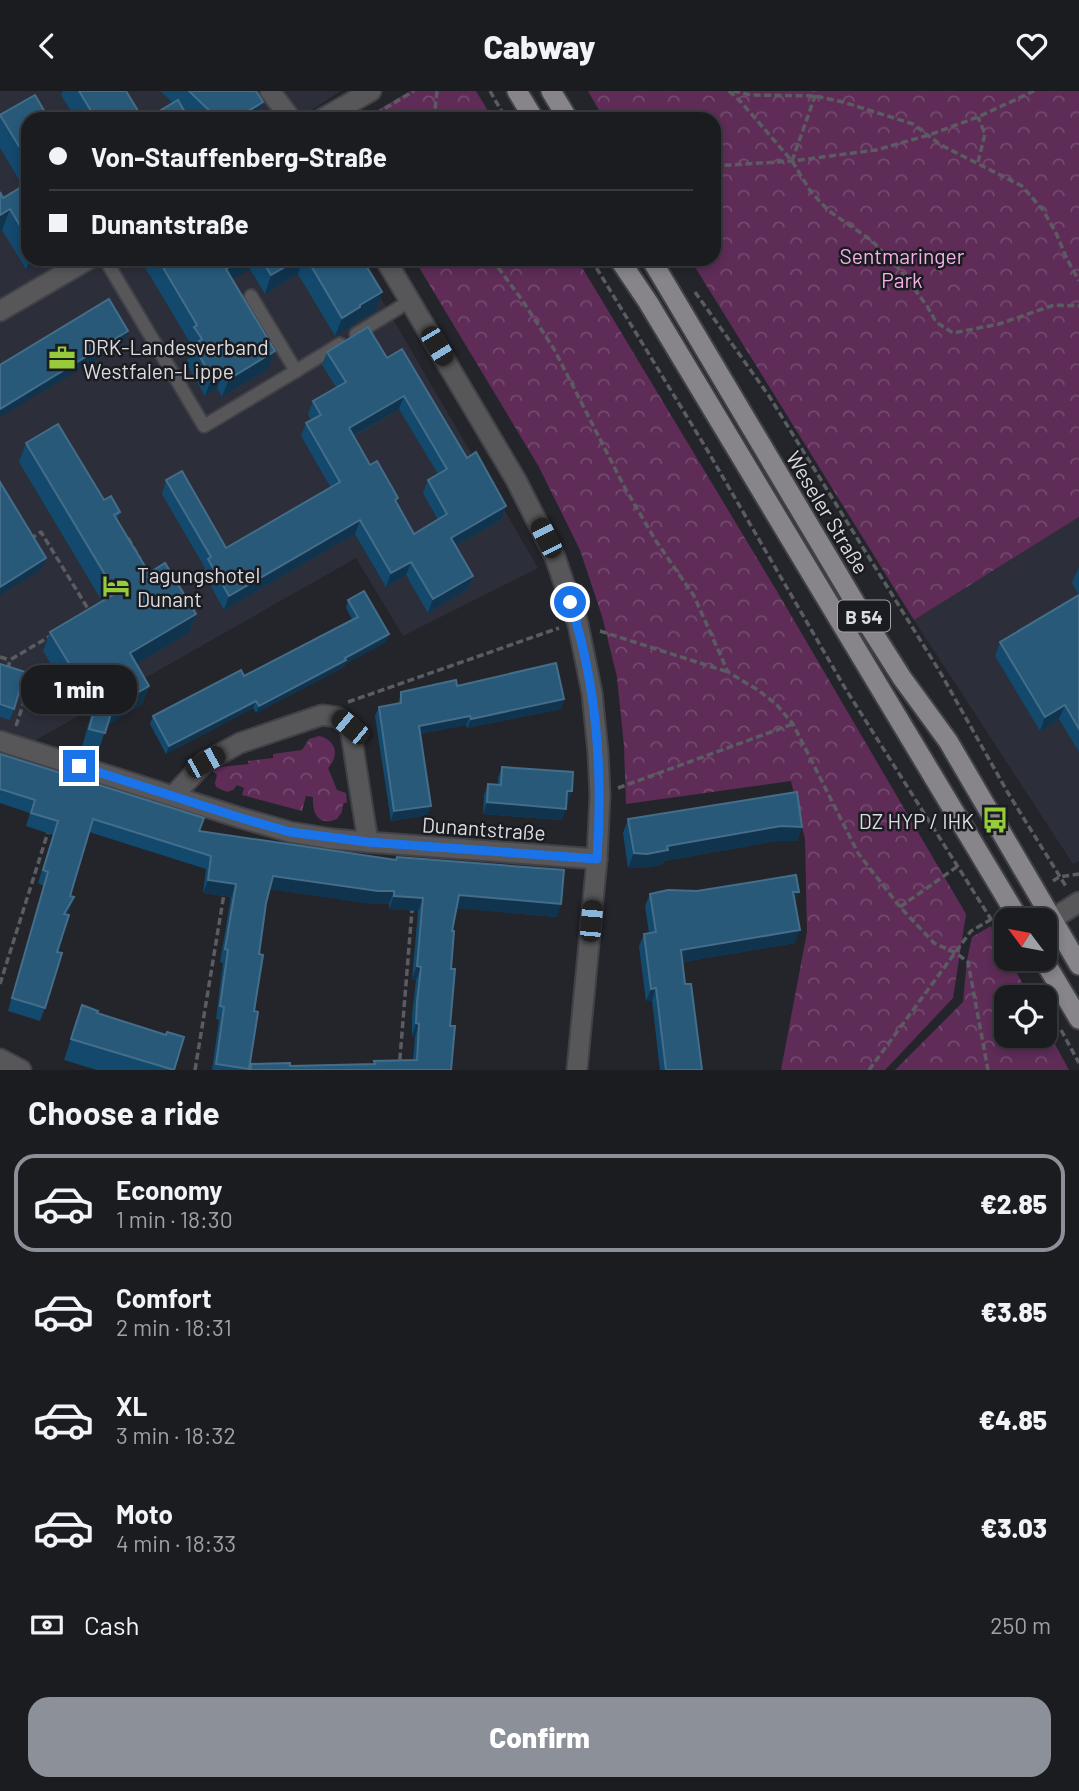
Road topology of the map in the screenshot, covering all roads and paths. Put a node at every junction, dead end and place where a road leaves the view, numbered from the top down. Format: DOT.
graph roads {
  1 [pos="270,91"];
  2 [pos="371,91"];
  3 [pos="414,91"];
  4 [pos="437,91"];
  5 [pos="490,91"];
  6 [pos="517,91"];
  7 [pos="551,91"];
  8 [pos="731,91"];
  9 [pos="1034,91"];
  10 [pos="815,94"];
  11 [pos="286,112"];
  12 [pos="334,112"];
  13 [pos="379,112"];
  14 [pos="435,112"];
  15 [pos="502,112"];
  16 [pos="530,112"];
  17 [pos="564,112"];
  18 [pos="978,117"];
  19 [pos="929,135"];
  20 [pos="792,161"];
  21 [pos="978,162"];
  22 [pos="721,166"];
  23 [pos="77,266"];
  24 [pos="109,266"];
  25 [pos="389,266"];
  26 [pos="497,266"];
  27 [pos="595,266"];
  28 [pos="624,266"];
  29 [pos="655,266"];
  30 [pos="1079,281"];
  31 [pos="693,289"];
  32 [pos="251,296"];
  33 [pos="410,301"];
  34 [pos="1079,306"];
  35 [pos="0,311"];
  36 [pos="296,371"];
  37 [pos="124,532"];
  38 [pos="25,542"];
  39 [pos="141,561"];
  40 [pos="79,619"];
  41 [pos="578,624"];
  42 [pos="56,632"];
  43 [pos="0,657"];
  44 [pos="10,660"];
  45 [pos="7,669"];
  46 [pos="728,672"];
  47 [pos="20,673"];
  48 [pos="337,717"];
  49 [pos="793,724"];
  50 [pos="5,742"];
  51 [pos="600,795"];
  52 [pos="173,796"];
  53 [pos="55,834"];
  54 [pos="368,842"];
  55 [pos="597,859"];
  56 [pos="958,866"];
  57 [pos="1079,874"];
  58 [pos="1059,877"];
  59 [pos="230,892"];
  60 [pos="1078,902"];
  61 [pos="900,907"];
  62 [pos="1012,908"];
  63 [pos="1042,908"];
  64 [pos="419,910"];
  65 [pos="1057,916"];
  66 [pos="991,919"];
  67 [pos="994,924"];
  68 [pos="1057,933"];
  69 [pos="956,953"];
  70 [pos="1079,965"];
  71 [pos="1051,971"];
  72 [pos="0,984"];
  73 [pos="1079,1019"];
  74 [pos="0,1059"];
  75 [pos="20,1070"];
  76 [pos="195,1070"];
  77 [pos="399,1070"];
  78 [pos="577,1070"];
  79 [pos="869,1070"];
  80 [pos="988,1070"];
  1 -- 11 [label="street"];
  2 -- 12 [label="street"];
  3 -- 13 [label="path"];
  4 -- 14 [label="path"];
  5 -- 15 [label="path"];
  6 -- 16 [label="main road"];
  7 -- 17 [label="main road"];
  8 -- 10 [label="path"];
  8 -- 20 [label="path"];
  9 -- 18 [label="path"];
  10 -- 19 [label="path"];
  10 -- 20 [label="path"];
  18 -- 19 [label="path"];
  18 -- 21 [label="path"];
  19 -- 20 [label="path"];
  19 -- 21 [label="path"];
  20 -- 22 [label="path"];
  20 -- 34 [label="path"];
  21 -- 30 [label="path"];
  23 -- 35 [label="street"];
  24 -- 36 [label="lane"];
  25 -- 33 [label="street"];
  26 -- 46 [label="path"];
  27 -- 56 [label="path"];
  28 -- 62 [label="main road, B 54"];
  29 -- 63 [label="main road, Weseler Straße / B 54"];
  31 -- 58 [label="path"];
  32 -- 36 [label="lane"];
  33 -- 36 [label="lane"];
  33 -- 41 [label="street"];
  37 -- 39 [label="path"];
  38 -- 40 [label="path"];
  41 -- 46 [label="path"];
  41 -- 48 [label="path"];
  41 -- 51 [label="street"];
  42 -- 44 [label="path"];
  43 -- 44 [label="path"];
  44 -- 45 [label="path"];
  46 -- 49 [label="path"];
  47 -- 50 [label="path"];
  48 -- 52 [label="street"];
  48 -- 54 [label="street"];
  49 -- 51 [label="path"];
  49 -- 61 [label="path"];
  50 -- 52 [label="street, Dunantstraße"];
  51 -- 55 [label="street"];
  52 -- 54 [label="street, Dunantstraße"];
  53 -- 72 [label="path"];
  54 -- 55 [label="street, Dunantstraße"];
  55 -- 78 [label="street"];
  56 -- 61 [label="path"];
  56 -- 66 [label="path"];
  57 -- 58 [label="path"];
  58 -- 60 [label="path"];
  59 -- 76 [label="path"];
  60 -- 65 [label="street"];
  61 -- 69 [label="path"];
  64 -- 77 [label="path"];
  66 -- 67 [label="path"];
  66 -- 69 [label="path"];
  68 -- 70 [label="main road, Weseler Straße / B 54"];
  69 -- 79 [label="path"];
  69 -- 80 [label="path"];
  71 -- 73 [label="main road"];
  74 -- 75 [label="street"];
}
